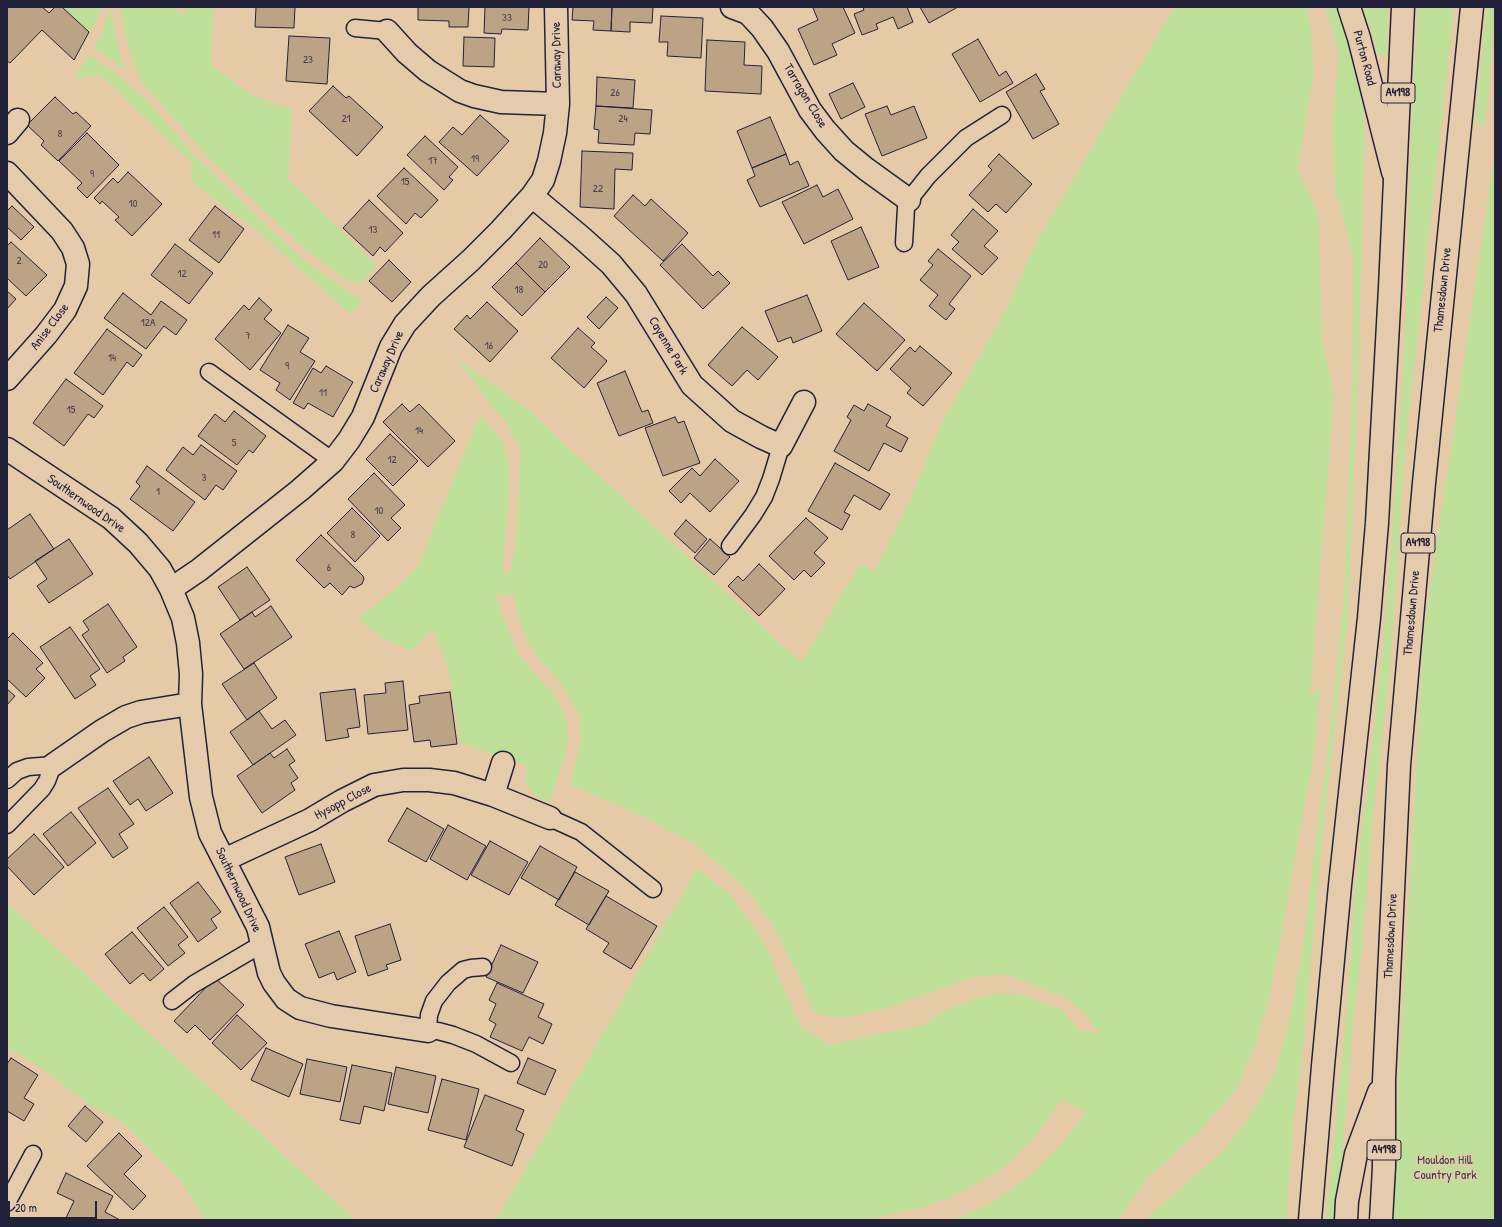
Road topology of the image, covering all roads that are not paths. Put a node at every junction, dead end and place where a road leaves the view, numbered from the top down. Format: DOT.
graph roads {
  1 [pos="556,7"];
  2 [pos="1349,7"];
  3 [pos="1403,7"];
  4 [pos="1472,7"];
  5 [pos="745,9"];
  6 [pos="355,28"];
  7 [pos="387,31"];
  8 [pos="558,104"];
  9 [pos="1002,115"];
  10 [pos="7,173"];
  11 [pos="1395,179"];
  12 [pos="532,196"];
  13 [pos="909,200"];
  14 [pos="904,243"];
  15 [pos="209,372"];
  16 [pos="7,379"];
  17 [pos="804,402"];
  18 [pos="781,446"];
  19 [pos="7,449"];
  20 [pos="333,461"];
  21 [pos="730,546"];
  22 [pos="172,589"];
  23 [pos="190,704"];
  24 [pos="503,763"];
  25 [pos="53,765"];
  26 [pos="7,780"];
  27 [pos="493,795"];
  28 [pos="550,818"];
  29 [pos="7,825"];
  30 [pos="224,860"];
  31 [pos="653,889"];
  32 [pos="262,944"];
  33 [pos="483,967"];
  34 [pos="172,1001"];
  35 [pos="428,1031"];
  36 [pos="512,1063"];
  37 [pos="1384,1080"];
  38 [pos="33,1154"];
  39 [pos="7,1203"];
  40 [pos="1310,1220"];
  41 [pos="1346,1220"];
  42 [pos="1381,1220"];
  1 -- 8 [label="street, Caraway Drive"];
  2 -- 11 [label="street, Purton Road"];
  3 -- 11 [label="street, A4198"];
  4 -- 37 [label="street, Thamesdown Drive / A4198"];
  5 -- 13 [label="street, Tarragon Close"];
  6 -- 7 [label="lane"];
  7 -- 8 [label="street, Caraway Drive"];
  8 -- 12 [label="street, Caraway Drive"];
  9 -- 13 [label="lane"];
  10 -- 16 [label="street, Anise Close"];
  11 -- 40 [label="street, A4198"];
  12 -- 18 [label="street, Cayenne Park"];
  12 -- 20 [label="street, Caraway Drive"];
  13 -- 14 [label="lane"];
  15 -- 20 [label="lane"];
  17 -- 18 [label="street"];
  18 -- 21 [label="lane"];
  19 -- 22 [label="street, Southernwood Drive"];
  20 -- 22 [label="street, Caraway Drive"];
  22 -- 23 [label="street, Southernwood Drive"];
  23 -- 25 [label="street"];
  23 -- 30 [label="street, Southernwood Drive"];
  24 -- 27 [label="street"];
  25 -- 26 [label="lane"];
  25 -- 29 [label="lane"];
  27 -- 28 [label="street, Hysopp Close"];
  27 -- 30 [label="street, Hysopp Close"];
  28 -- 31 [label="lane, Hysopp Close"];
  30 -- 32 [label="street, Southernwood Drive"];
  32 -- 34 [label="lane"];
  32 -- 35 [label="street, Southernwood Drive"];
  33 -- 35 [label="lane"];
  35 -- 36 [label="lane"];
  37 -- 41 [label="street"];
  37 -- 42 [label="street, Thamesdown Drive / A4198"];
  38 -- 39 [label="lane"];
}
